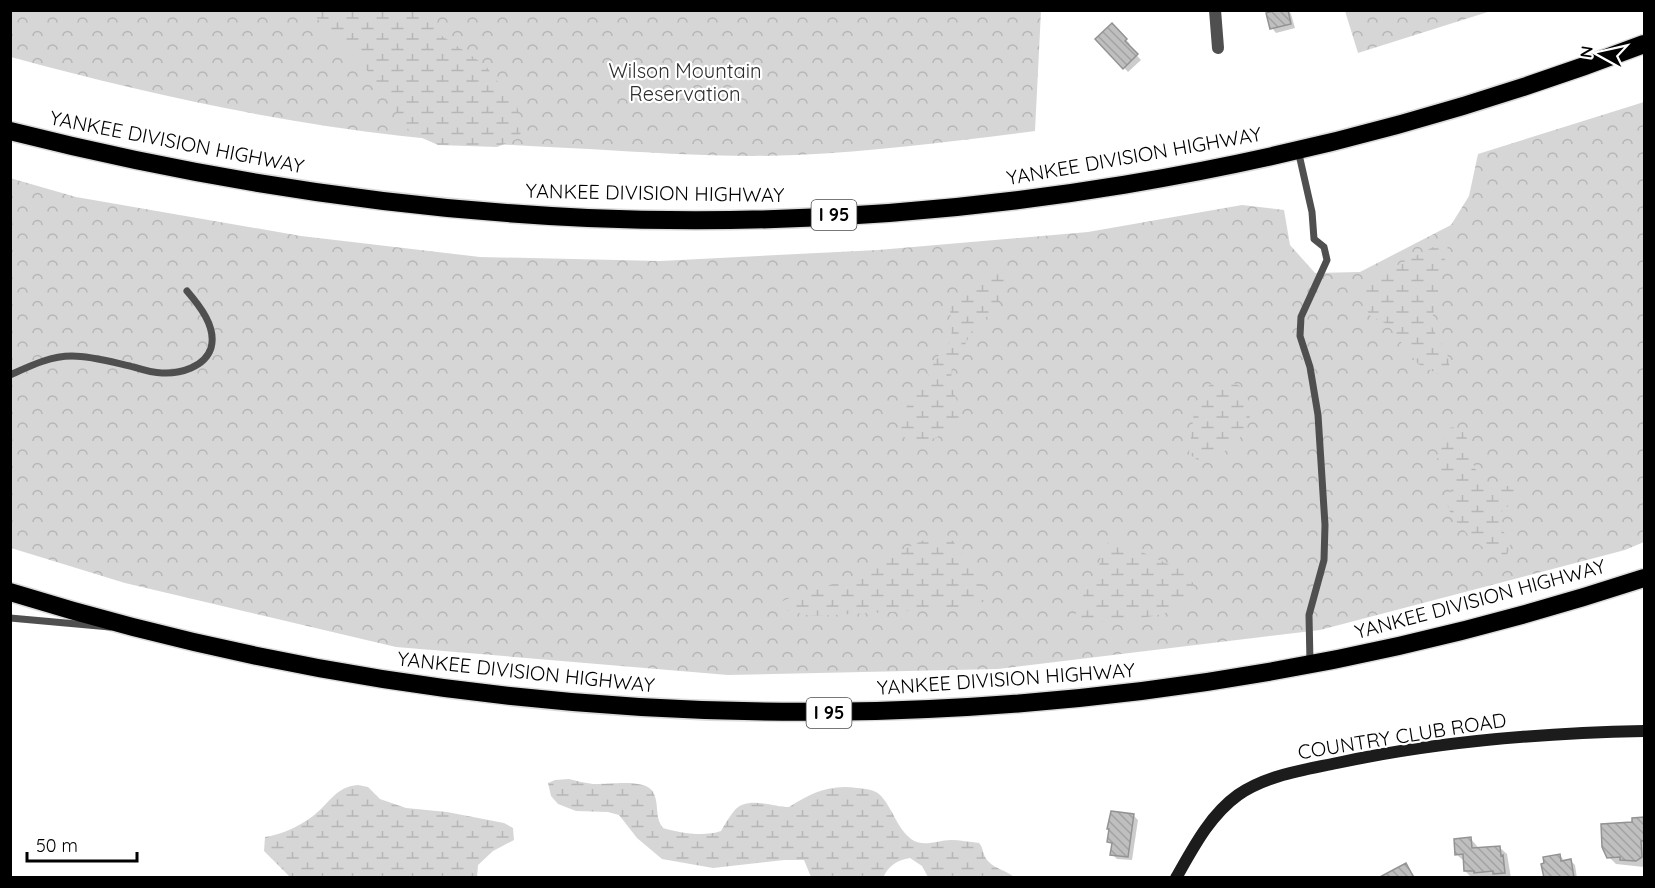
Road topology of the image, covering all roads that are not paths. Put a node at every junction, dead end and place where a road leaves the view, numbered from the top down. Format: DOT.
graph roads {
  1 [pos="1215,10"];
  2 [pos="1644,44"];
  3 [pos="1218,48"];
  4 [pos="10,131"];
  5 [pos="1298,149"];
  6 [pos="187,291"];
  7 [pos="10,375"];
  8 [pos="1644,578"];
  9 [pos="10,591"];
  10 [pos="10,618"];
  11 [pos="145,629"];
  12 [pos="1310,664"];
  13 [pos="1644,732"];
  14 [pos="1176,878"];
  1 -- 3 [label="street"];
  2 -- 5 [label="highway, YANKEE DIVISION HIGHWAY / I 95"];
  4 -- 5 [label="highway, YANKEE DIVISION HIGHWAY / I 95"];
  5 -- 12 [label="lane"];
  6 -- 7 [label="lane"];
  8 -- 12 [label="highway, YANKEE DIVISION HIGHWAY / I 95"];
  9 -- 11 [label="highway, YANKEE DIVISION HIGHWAY / I 95"];
  10 -- 11 [label="lane"];
  11 -- 12 [label="highway, YANKEE DIVISION HIGHWAY / I 95"];
  13 -- 14 [label="street, COUNTRY CLUB ROAD"];
}
